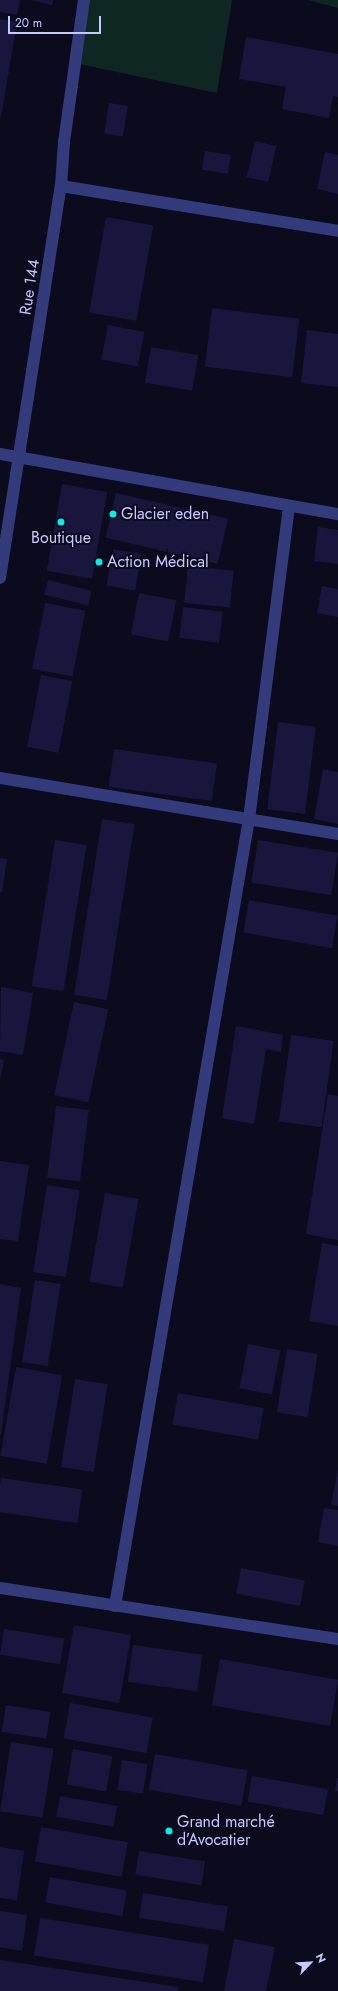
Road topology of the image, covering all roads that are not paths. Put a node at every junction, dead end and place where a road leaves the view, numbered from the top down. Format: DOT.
graph roads {
  1 [pos="84,0"];
  2 [pos="61,186"];
  3 [pos="338,231"];
  4 [pos="0,454"];
  5 [pos="20,457"];
  6 [pos="289,507"];
  7 [pos="338,514"];
  8 [pos="0,578"];
  9 [pos="0,778"];
  10 [pos="249,818"];
  11 [pos="338,834"];
  12 [pos="0,1588"];
  13 [pos="115,1606"];
  14 [pos="338,1639"];
  1 -- 2 [label="street, Rue 144"];
  2 -- 3 [label="street"];
  2 -- 5 [label="street, Rue 144"];
  4 -- 5 [label="street"];
  5 -- 6 [label="street"];
  5 -- 8 [label="street, Rue 144"];
  6 -- 7 [label="street"];
  6 -- 10 [label="street"];
  9 -- 10 [label="street"];
  10 -- 11 [label="street"];
  10 -- 13 [label="street"];
  12 -- 13 [label="street"];
  13 -- 14 [label="street"];
}
